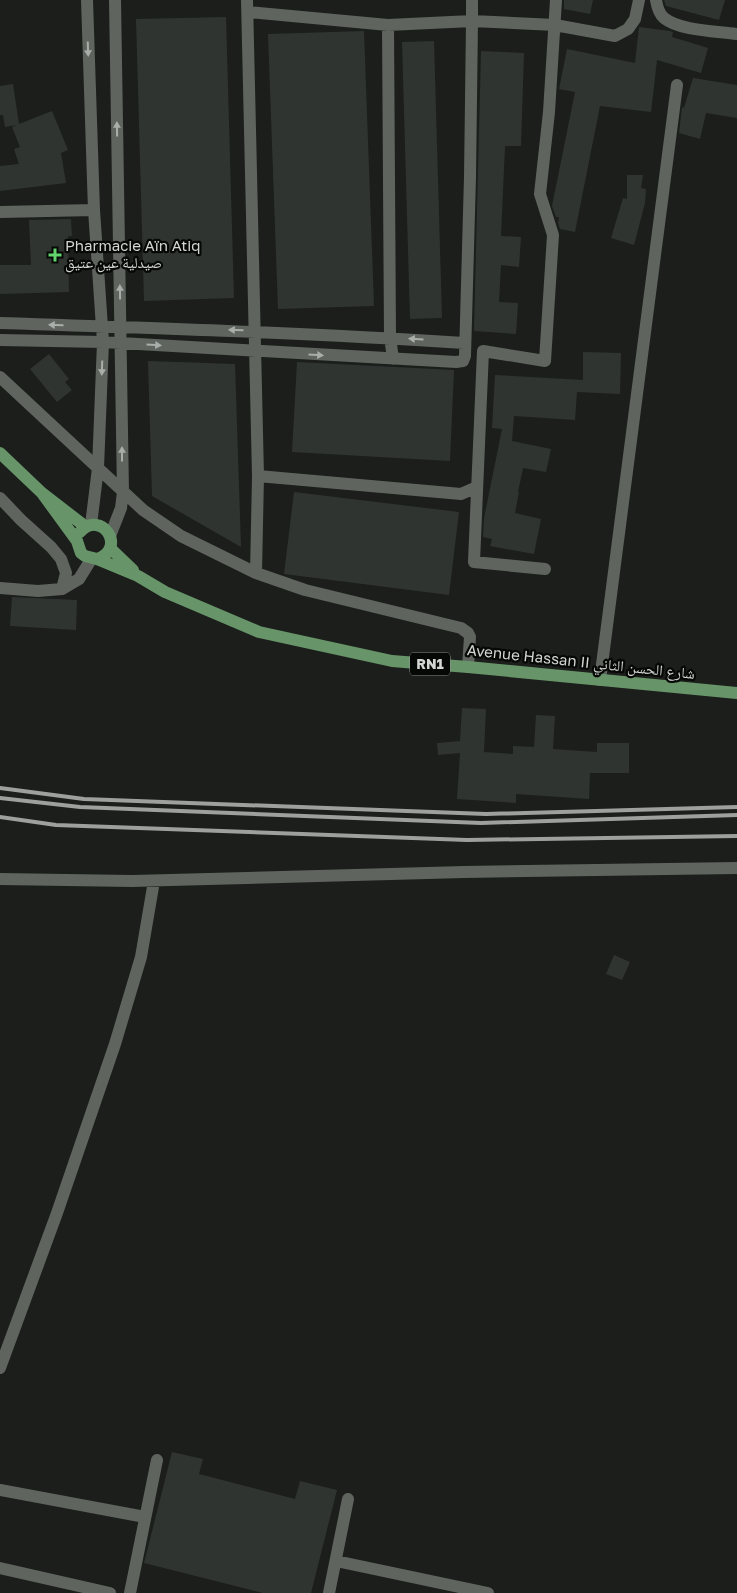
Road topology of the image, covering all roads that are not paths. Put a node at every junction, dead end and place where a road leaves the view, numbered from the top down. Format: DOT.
graph roads {
  1 [pos="87,0"];
  2 [pos="115,0"];
  3 [pos="472,0"];
  4 [pos="556,0"];
  5 [pos="639,0"];
  6 [pos="656,0"];
  7 [pos="247,6"];
  8 [pos="472,21"];
  9 [pos="388,24"];
  10 [pos="555,25"];
  11 [pos="737,34"];
  12 [pos="677,85"];
  13 [pos="94,210"];
  14 [pos="0,212"];
  15 [pos="0,323"];
  16 [pos="102,326"];
  17 [pos="120,327"];
  18 [pos="255,331"];
  19 [pos="390,337"];
  20 [pos="0,340"];
  21 [pos="103,342"];
  22 [pos="121,343"];
  23 [pos="464,343"];
  24 [pos="255,352"];
  25 [pos="393,359"];
  26 [pos="0,377"];
  27 [pos="0,453"];
  28 [pos="98,468"];
  29 [pos="258,476"];
  30 [pos="477,487"];
  31 [pos="122,492"];
  32 [pos="42,494"];
  33 [pos="0,498"];
  34 [pos="88,526"];
  35 [pos="77,542"];
  36 [pos="110,542"];
  37 [pos="94,558"];
  38 [pos="545,569"];
  39 [pos="256,573"];
  40 [pos="138,576"];
  41 [pos="0,588"];
  42 [pos="62,589"];
  43 [pos="468,667"];
  44 [pos="600,680"];
  45 [pos="737,693"];
  46 [pos="737,868"];
  47 [pos="0,880"];
  48 [pos="154,881"];
  49 [pos="0,1368"];
  50 [pos="157,1460"];
  51 [pos="0,1490"];
  52 [pos="348,1500"];
  53 [pos="145,1518"];
  54 [pos="336,1562"];
  55 [pos="0,1568"];
  56 [pos="110,1593"];
  57 [pos="130,1593"];
  58 [pos="330,1593"];
  59 [pos="488,1593"];
  1 -- 13 [label="street, one-way"];
  17 -- 2 [label="street, one-way"];
  3 -- 8 [label="street"];
  4 -- 10 [label="street"];
  5 -- 10 [label="street"];
  6 -- 11 [label="street"];
  7 -- 9 [label="street"];
  7 -- 18 [label="street"];
  8 -- 9 [label="street"];
  8 -- 10 [label="street"];
  8 -- 23 [label="street"];
  9 -- 19 [label="street"];
  10 -- 30 [label="street"];
  12 -- 44 [label="street"];
  13 -- 14 [label="street"];
  13 -- 16 [label="street"];
  16 -- 15 [label="street, one-way"];
  16 -- 17 [label="street"];
  16 -- 21 [label="street"];
  18 -- 17 [label="street, one-way"];
  17 -- 22 [label="street"];
  18 -- 19 [label="street"];
  18 -- 24 [label="street"];
  23 -- 19 [label="street, one-way"];
  19 -- 25 [label="street"];
  20 -- 21 [label="street"];
  21 -- 22 [label="street"];
  21 -- 28 [label="street, one-way"];
  22 -- 24 [label="street, one-way"];
  31 -- 22 [label="street, one-way"];
  23 -- 25 [label="street"];
  24 -- 25 [label="street, one-way"];
  24 -- 29 [label="street"];
  26 -- 28 [label="street"];
  27 -- 32 [label="main road, Avenue Hassan II شارع الحسن الثاني / RN1"];
  28 -- 31 [label="street"];
  28 -- 34 [label="street"];
  29 -- 30 [label="street"];
  29 -- 39 [label="street"];
  30 -- 38 [label="street"];
  31 -- 36 [label="street"];
  31 -- 39 [label="street"];
  32 -- 34 [label="main road, Avenue Hassan II شارع الحسن الثاني / RN1"];
  32 -- 35 [label="main road, Avenue Hassan II شارع الحسن الثاني / RN1"];
  33 -- 42 [label="street"];
  34 -- 35 [label="main road"];
  34 -- 36 [label="main road, Avenue Hassan II شارع الحسن الثاني / RN1"];
  35 -- 37 [label="main road, Avenue Hassan II شارع الحسن الثاني / RN1"];
  36 -- 37 [label="main road"];
  36 -- 40 [label="main road, Avenue Hassan II شارع الحسن الثاني / RN1"];
  37 -- 40 [label="main road, Avenue Hassan II شارع الحسن الثاني / RN1"];
  37 -- 42 [label="street"];
  39 -- 43 [label="street"];
  40 -- 43 [label="main road, Avenue Hassan II شارع الحسن الثاني / RN1"];
  41 -- 42 [label="street"];
  43 -- 44 [label="main road, Avenue Hassan II شارع الحسن الثاني / RN1"];
  44 -- 45 [label="main road, Avenue Hassan II شارع الحسن الثاني / RN1"];
  46 -- 48 [label="street"];
  47 -- 48 [label="street"];
  48 -- 49 [label="street"];
  50 -- 53 [label="street"];
  51 -- 53 [label="street"];
  52 -- 54 [label="street"];
  53 -- 57 [label="street"];
  54 -- 58 [label="street"];
  54 -- 59 [label="street"];
  55 -- 56 [label="street"];
}
